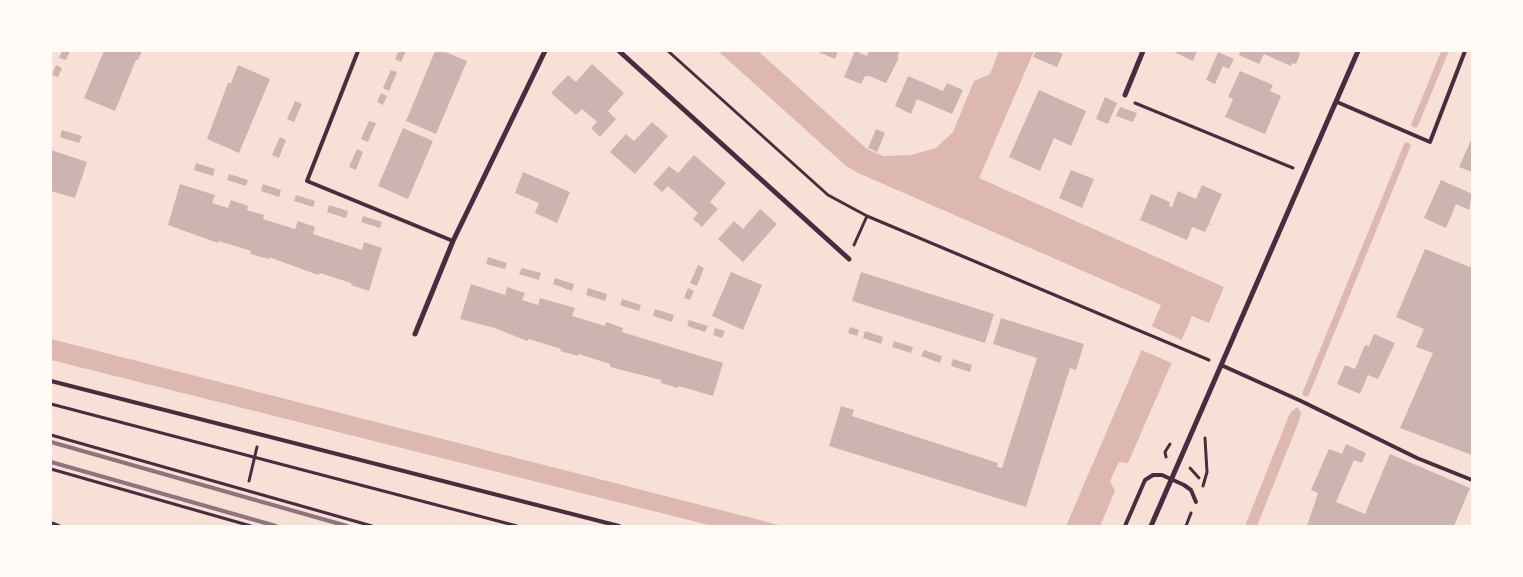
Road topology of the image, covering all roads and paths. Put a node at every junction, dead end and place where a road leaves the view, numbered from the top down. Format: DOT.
graph roads {
  1 [pos="358,51"];
  2 [pos="545,51"];
  3 [pos="618,51"];
  4 [pos="668,51"];
  5 [pos="1143,51"];
  6 [pos="1358,51"];
  7 [pos="1465,51"];
  8 [pos="1125,95"];
  9 [pos="1337,102"];
  10 [pos="1306,173"];
  11 [pos="867,216"];
  12 [pos="453,240"];
  13 [pos="849,259"];
  14 [pos="415,334"];
  15 [pos="1221,365"];
  16 [pos="51,381"];
  17 [pos="51,404"];
  18 [pos="1201,411"];
  19 [pos="51,435"];
  20 [pos="257,447"];
  21 [pos="255,457"];
  22 [pos="51,469"];
  23 [pos="1171,479"];
  24 [pos="1472,480"];
  25 [pos="249,481"];
  26 [pos="1199,493"];
  27 [pos="1196,502"];
  28 [pos="51,523"];
  29 [pos="59,526"];
  30 [pos="251,526"];
  31 [pos="372,526"];
  32 [pos="517,526"];
  33 [pos="619,526"];
  34 [pos="1125,526"];
  35 [pos="1151,526"];
  1 -- 12 [label="lane"];
  2 -- 12 [label="street"];
  3 -- 13 [label="street"];
  4 -- 11 [label="path"];
  5 -- 8 [label="street"];
  6 -- 9 [label="street"];
  7 -- 9 [label="lane"];
  8 -- 10 [label="path"];
  9 -- 10 [label="street"];
  10 -- 15 [label="street"];
  11 -- 13 [label="path"];
  11 -- 15 [label="path"];
  12 -- 14 [label="street"];
  15 -- 18 [label="street"];
  15 -- 24 [label="lane"];
  16 -- 33 [label="lane"];
  17 -- 21 [label="path"];
  18 -- 23 [label="street"];
  18 -- 26 [label="path"];
  19 -- 31 [label="path"];
  20 -- 21 [label="path"];
  21 -- 25 [label="path"];
  21 -- 32 [label="path"];
  22 -- 30 [label="path"];
  23 -- 27 [label="lane"];
  23 -- 34 [label="lane"];
  23 -- 35 [label="street"];
  28 -- 29 [label="lane"];
}
